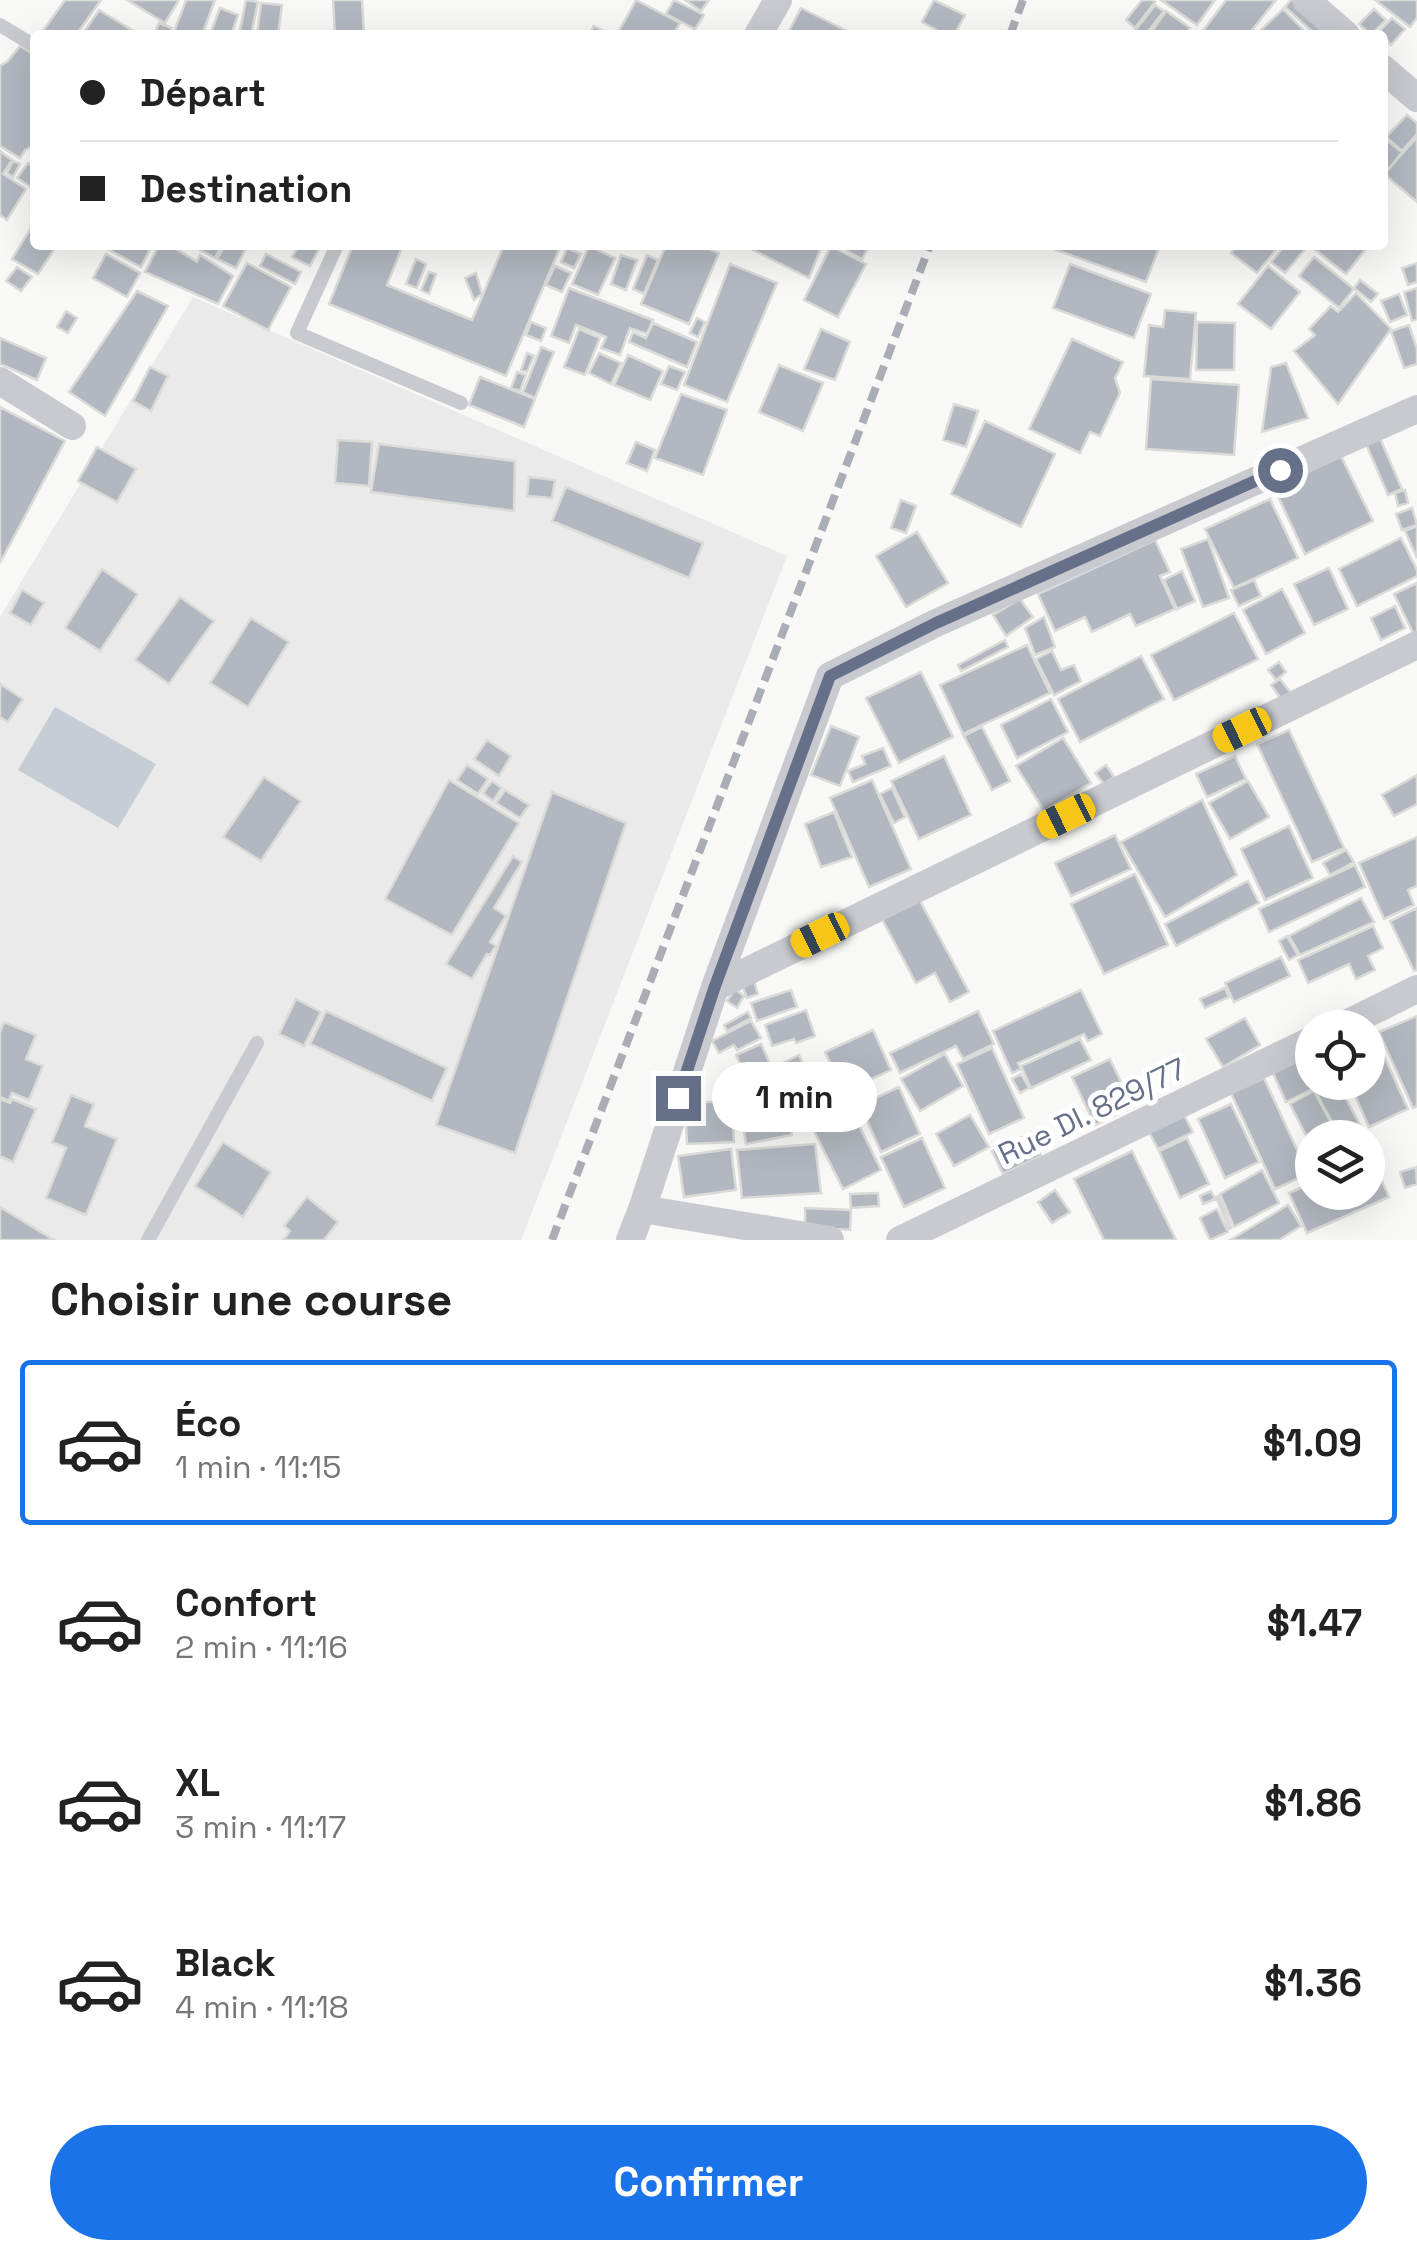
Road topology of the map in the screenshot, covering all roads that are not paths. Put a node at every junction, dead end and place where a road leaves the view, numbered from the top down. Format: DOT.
graph roads {
  1 [pos="778,0"];
  2 [pos="1306,0"];
  3 [pos="0,25"];
  4 [pos="761,30"];
  5 [pos="1340,30"];
  6 [pos="30,43"];
  7 [pos="1388,73"];
  8 [pos="1417,98"];
  9 [pos="335,250"];
  10 [pos="0,381"];
  11 [pos="461,403"];
  12 [pos="1417,409"];
  13 [pos="72,426"];
  14 [pos="1417,645"];
  15 [pos="715,986"];
  16 [pos="1417,989"];
  17 [pos="1374,1010"];
  18 [pos="258,1042"];
  19 [pos="1295,1048"];
  20 [pos="642,1209"];
  21 [pos="148,1240"];
  22 [pos="630,1240"];
  23 [pos="830,1240"];
  24 [pos="900,1240"];
  1 -- 4 [label="street"];
  2 -- 5 [label="street"];
  3 -- 6 [label="lane"];
  7 -- 8 [label="street"];
  9 -- 11 [label="lane"];
  10 -- 13 [label="street"];
  12 -- 15 [label="street"];
  14 -- 15 [label="street"];
  15 -- 20 [label="street"];
  16 -- 17 [label="street"];
  18 -- 21 [label="lane"];
  19 -- 24 [label="street, Rue DI. 829/77"];
  20 -- 22 [label="street"];
  20 -- 23 [label="street"];
}
